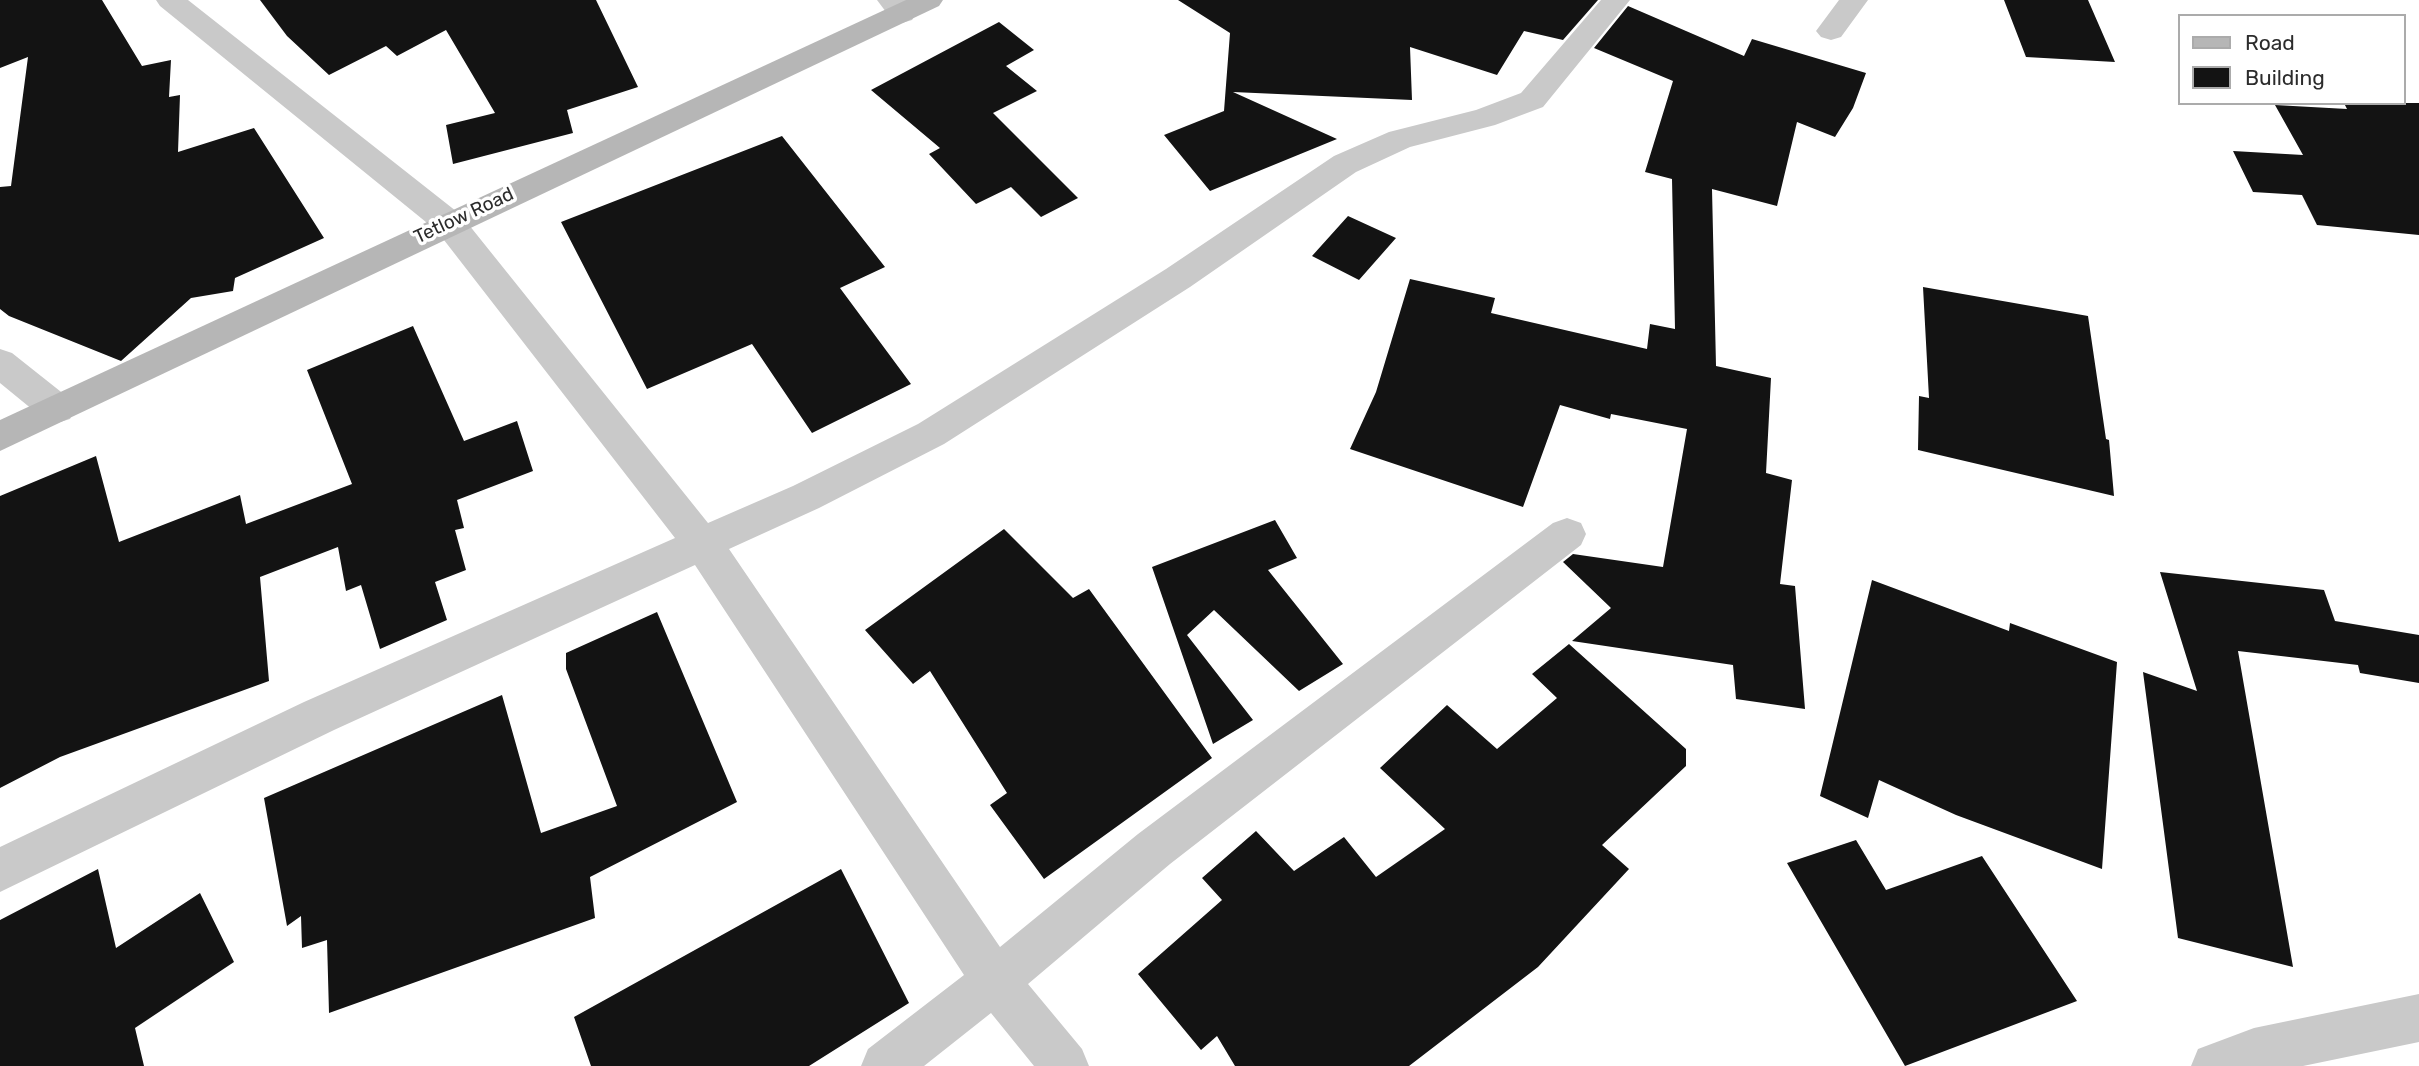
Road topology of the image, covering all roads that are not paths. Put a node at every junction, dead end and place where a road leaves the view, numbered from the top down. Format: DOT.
graph roads {
  1 [pos="1616,0"];
  2 [pos="1854,0"];
  3 [pos="176,1"];
  4 [pos="907,5"];
  5 [pos="1831,31"];
  6 [pos="449,223"];
  7 [pos="0,363"];
  8 [pos="57,409"];
  9 [pos="0,436"];
  10 [pos="1567,534"];
  11 [pos="702,544"];
  12 [pos="0,870"];
  13 [pos="995,981"];
  14 [pos="2419,1018"];
  15 [pos="885,1066"];
  16 [pos="1065,1066"];
  17 [pos="2215,1066"];
  1 -- 11 [label="street"];
  2 -- 5 [label="street"];
  3 -- 6 [label="street"];
  4 -- 6 [label="street, Tetlow Road"];
  6 -- 8 [label="street, Tetlow Road"];
  6 -- 11 [label="street"];
  7 -- 8 [label="street"];
  8 -- 9 [label="street, Tetlow Road"];
  10 -- 13 [label="street"];
  11 -- 12 [label="street"];
  11 -- 13 [label="street"];
  13 -- 15 [label="street"];
  13 -- 16 [label="street"];
  14 -- 17 [label="street"];
}
